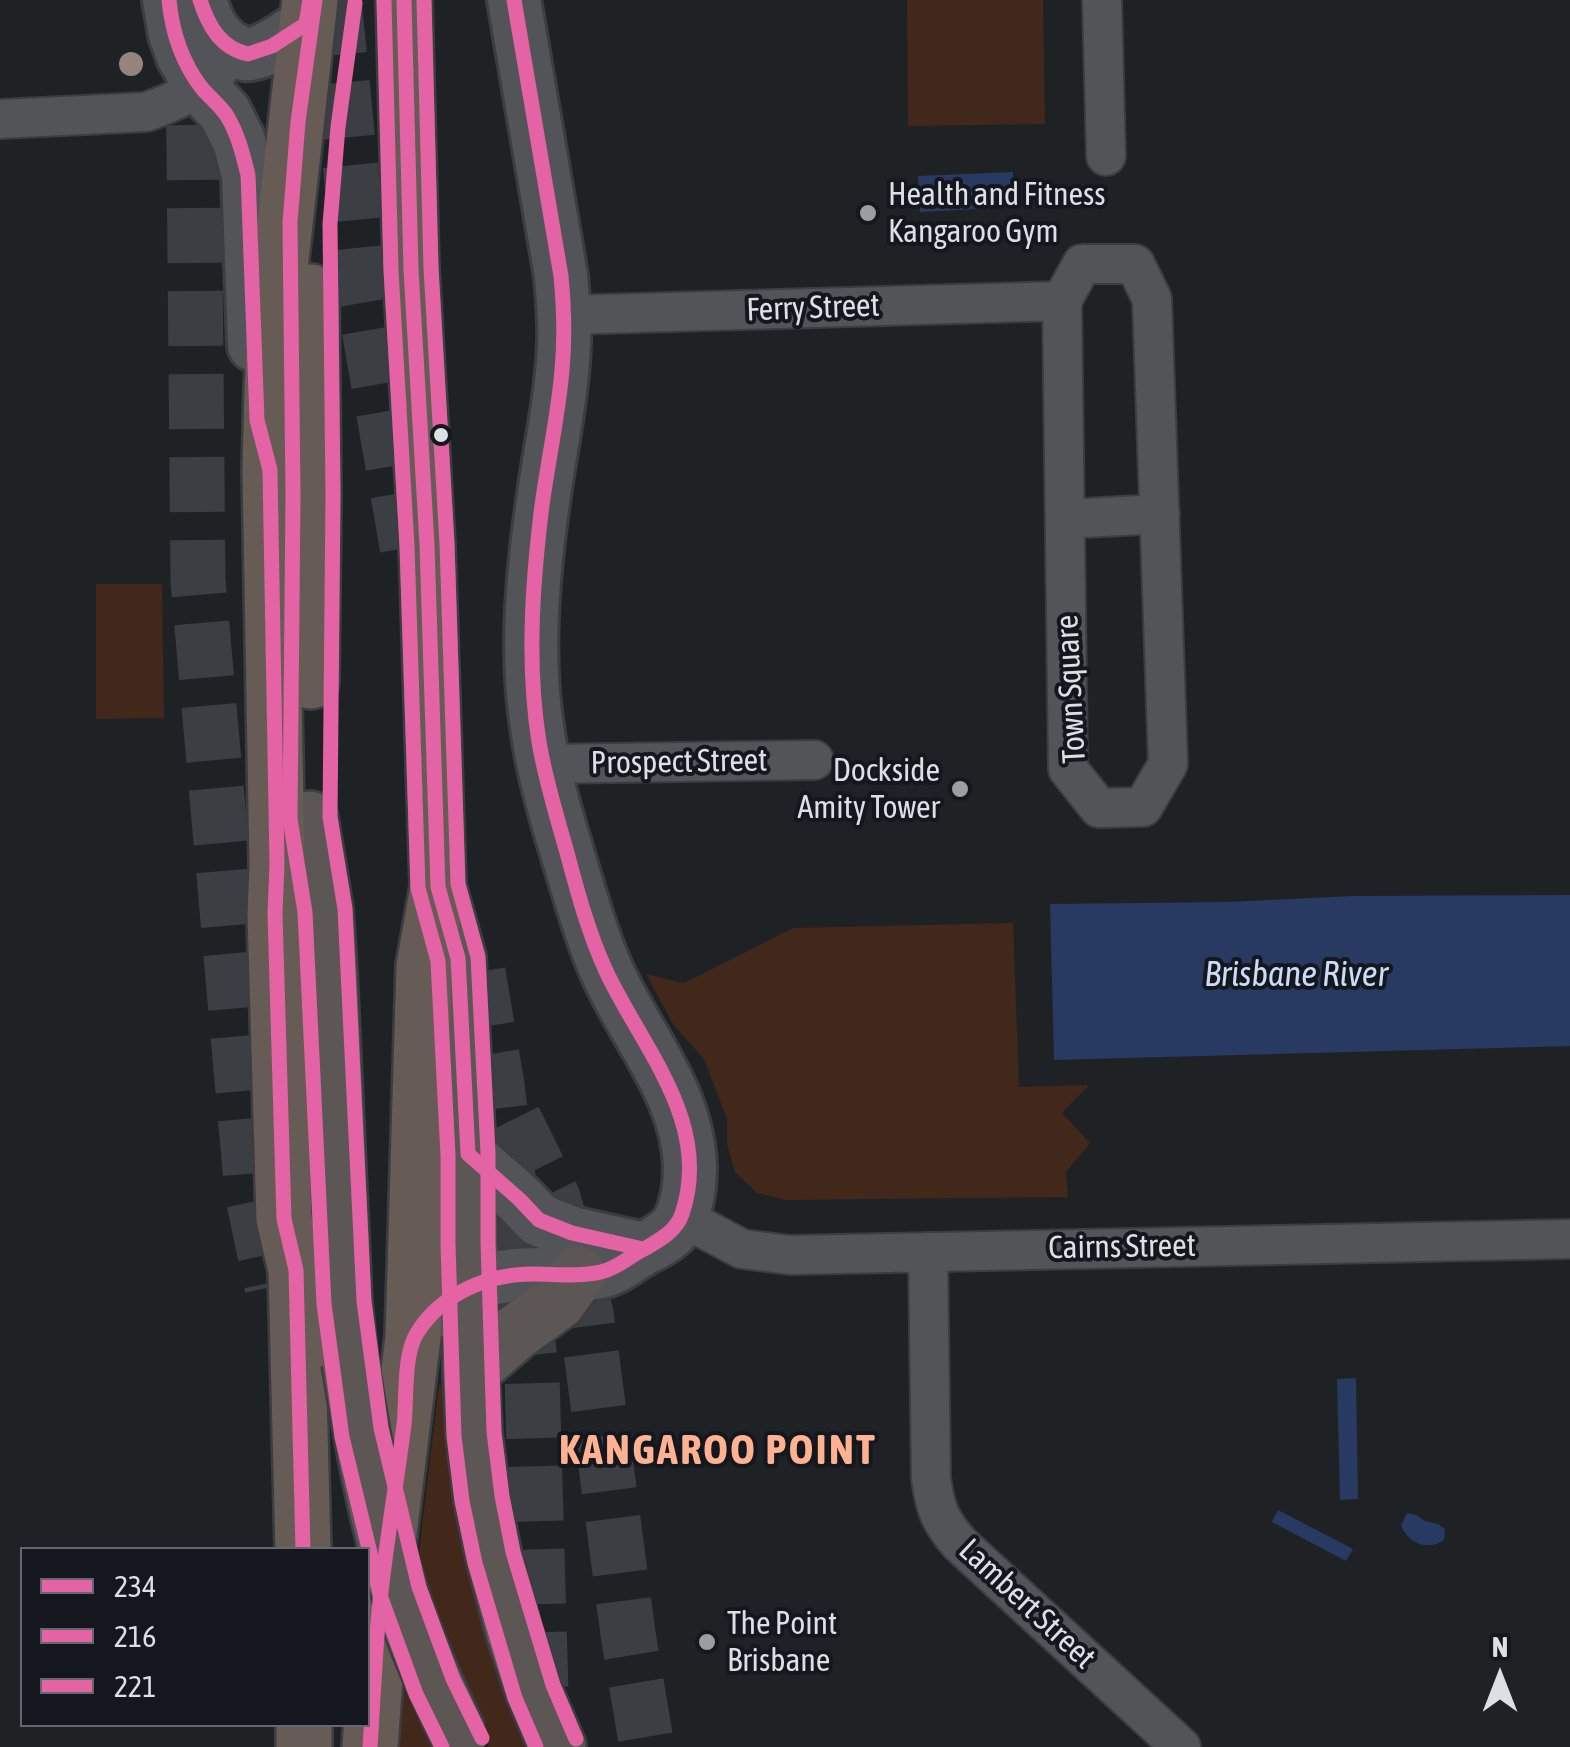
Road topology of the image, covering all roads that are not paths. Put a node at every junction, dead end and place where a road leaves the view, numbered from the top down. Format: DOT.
graph roads {
  1 [pos="169,0"];
  2 [pos="200,0"];
  3 [pos="404,0"];
  4 [pos="514,0"];
  5 [pos="1102,0"];
  6 [pos="313,23"];
  7 [pos="218,68"];
  8 [pos="0,119"];
  9 [pos="1106,156"];
  10 [pos="248,175"];
  11 [pos="1062,301"];
  12 [pos="564,315"];
  13 [pos="270,470"];
  14 [pos="1160,514"];
  15 [pos="1064,519"];
  16 [pos="814,760"];
  17 [pos="544,764"];
  18 [pos="310,819"];
  19 [pos="438,887"];
  20 [pos="468,1154"];
  21 [pos="663,1233"];
  22 [pos="1570,1238"];
  23 [pos="928,1252"];
  24 [pos="296,1270"];
  25 [pos="578,1274"];
  26 [pos="470,1286"];
  27 [pos="413,1337"];
  28 [pos="471,1372"];
  29 [pos="303,1547"];
  30 [pos="462,1741"];
  31 [pos="370,1747"];
  32 [pos="558,1747"];
  33 [pos="1181,1747"];
  1 -- 7 [label="street"];
  2 -- 7 [label="street"];
  3 -- 19 [label="highway"];
  4 -- 12 [label="street"];
  5 -- 9 [label="street"];
  6 -- 7 [label="street"];
  6 -- 10 [label="street"];
  6 -- 13 [label="highway"];
  6 -- 18 [label="highway"];
  7 -- 8 [label="street"];
  7 -- 10 [label="street"];
  10 -- 13 [label="street"];
  11 -- 12 [label="street, Ferry Street"];
  11 -- 14 [label="street, Town Square"];
  11 -- 15 [label="street, Town Square"];
  12 -- 17 [label="street"];
  13 -- 24 [label="highway"];
  14 -- 15 [label="street"];
  14 -- 15 [label="street, Town Square"];
  16 -- 17 [label="street, Prospect Street"];
  17 -- 21 [label="street"];
  18 -- 24 [label="highway"];
  18 -- 30 [label="main road, bridge"];
  19 -- 20 [label="main road"];
  19 -- 27 [label="highway"];
  20 -- 21 [label="street"];
  20 -- 26 [label="main road"];
  21 -- 23 [label="street, Cairns Street"];
  21 -- 25 [label="street"];
  22 -- 23 [label="street, Cairns Street"];
  23 -- 33 [label="street, Lambert Street"];
  24 -- 29 [label="highway"];
  25 -- 26 [label="street"];
  25 -- 28 [label="main road"];
  26 -- 27 [label="street"];
  26 -- 28 [label="main road"];
  27 -- 31 [label="highway"];
  28 -- 32 [label="main road"];
}
